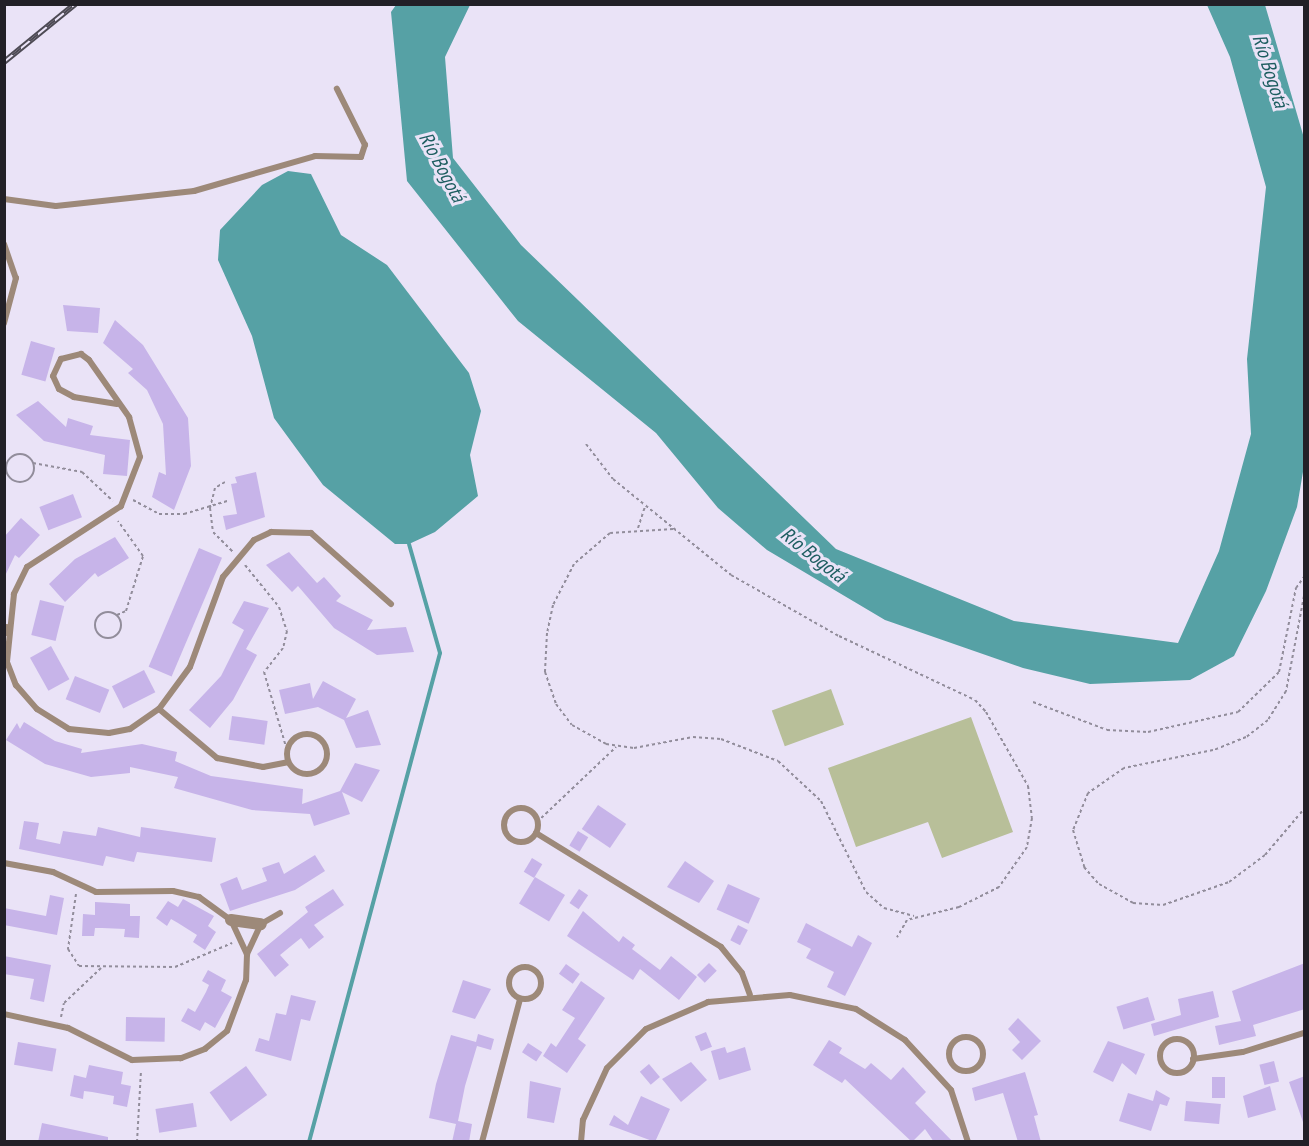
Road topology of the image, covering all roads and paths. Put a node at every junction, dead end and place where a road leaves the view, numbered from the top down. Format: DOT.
graph roads {
  1 [pos="337,89"];
  2 [pos="4,199"];
  3 [pos="4,244"];
  4 [pos="4,323"];
  5 [pos="117,404"];
  6 [pos="586,444"];
  7 [pos="33,463"];
  8 [pos="225,482"];
  9 [pos="129,492"];
  10 [pos="226,501"];
  11 [pos="121,506"];
  12 [pos="645,506"];
  13 [pos="210,508"];
  14 [pos="110,516"];
  15 [pos="638,528"];
  16 [pos="673,529"];
  17 [pos="238,556"];
  18 [pos="1305,577"];
  19 [pos="1305,596"];
  20 [pos="391,604"];
  21 [pos="117,615"];
  22 [pos="6,630"];
  23 [pos="5,647"];
  24 [pos="1033,702"];
  25 [pos="159,709"];
  26 [pos="616,747"];
  27 [pos="287,750"];
  28 [pos="288,762"];
  29 [pos="1305,809"];
  30 [pos="537,822"];
  31 [pos="536,833"];
  32 [pos="4,863"];
  33 [pos="77,882"];
  34 [pos="280,914"];
  35 [pos="917,917"];
  36 [pos="231,920"];
  37 [pos="261,924"];
  38 [pos="897,937"];
  39 [pos="242,939"];
  40 [pos="247,954"];
  41 [pos="101,968"];
  42 [pos="750,995"];
  43 [pos="520,999"];
  44 [pos="6,1016"];
  45 [pos="58,1025"];
  46 [pos="1305,1033"];
  47 [pos="1193,1059"];
  48 [pos="142,1061"];
  49 [pos="952,1064"];
  50 [pos="939,1072"];
  51 [pos="137,1142"];
  52 [pos="482,1142"];
  53 [pos="581,1142"];
  54 [pos="968,1142"];
  1 -- 2 [label="lane"];
  3 -- 4 [label="lane"];
  5 -- 5 [label="lane"];
  5 -- 9 [label="lane"];
  6 -- 12 [label="path"];
  7 -- 7 [label="path"];
  7 -- 11 [label="path"];
  8 -- 13 [label="path"];
  9 -- 11 [label="lane"];
  9 -- 13 [label="path"];
  10 -- 13 [label="path"];
  11 -- 14 [label="lane"];
  12 -- 15 [label="path"];
  12 -- 16 [label="path"];
  13 -- 17 [label="path"];
  14 -- 21 [label="path"];
  14 -- 22 [label="lane"];
  15 -- 16 [label="path"];
  15 -- 26 [label="path"];
  16 -- 35 [label="path"];
  17 -- 20 [label="lane"];
  17 -- 25 [label="lane"];
  17 -- 27 [label="path"];
  18 -- 24 [label="path"];
  19 -- 29 [label="path"];
  21 -- 21 [label="path"];
  22 -- 23 [label="lane"];
  23 -- 25 [label="lane"];
  25 -- 28 [label="lane"];
  26 -- 30 [label="path"];
  26 -- 35 [label="path"];
  27 -- 28 [label="lane"];
  27 -- 28 [label="lane"];
  30 -- 31 [label="lane"];
  30 -- 31 [label="lane"];
  31 -- 42 [label="lane"];
  32 -- 33 [label="lane"];
  33 -- 36 [label="lane"];
  33 -- 41 [label="path"];
  34 -- 37 [label="lane"];
  35 -- 38 [label="path"];
  36 -- 37 [label="street"];
  36 -- 39 [label="lane"];
  37 -- 40 [label="lane"];
  39 -- 40 [label="lane"];
  39 -- 41 [label="path"];
  40 -- 48 [label="lane"];
  41 -- 45 [label="path"];
  42 -- 50 [label="lane"];
  42 -- 53 [label="lane"];
  43 -- 43 [label="lane"];
  43 -- 52 [label="lane"];
  44 -- 45 [label="lane"];
  45 -- 48 [label="lane"];
  46 -- 47 [label="lane"];
  47 -- 47 [label="lane"];
  48 -- 51 [label="path"];
  49 -- 49 [label="lane"];
  49 -- 50 [label="lane"];
  50 -- 54 [label="lane"];
}
